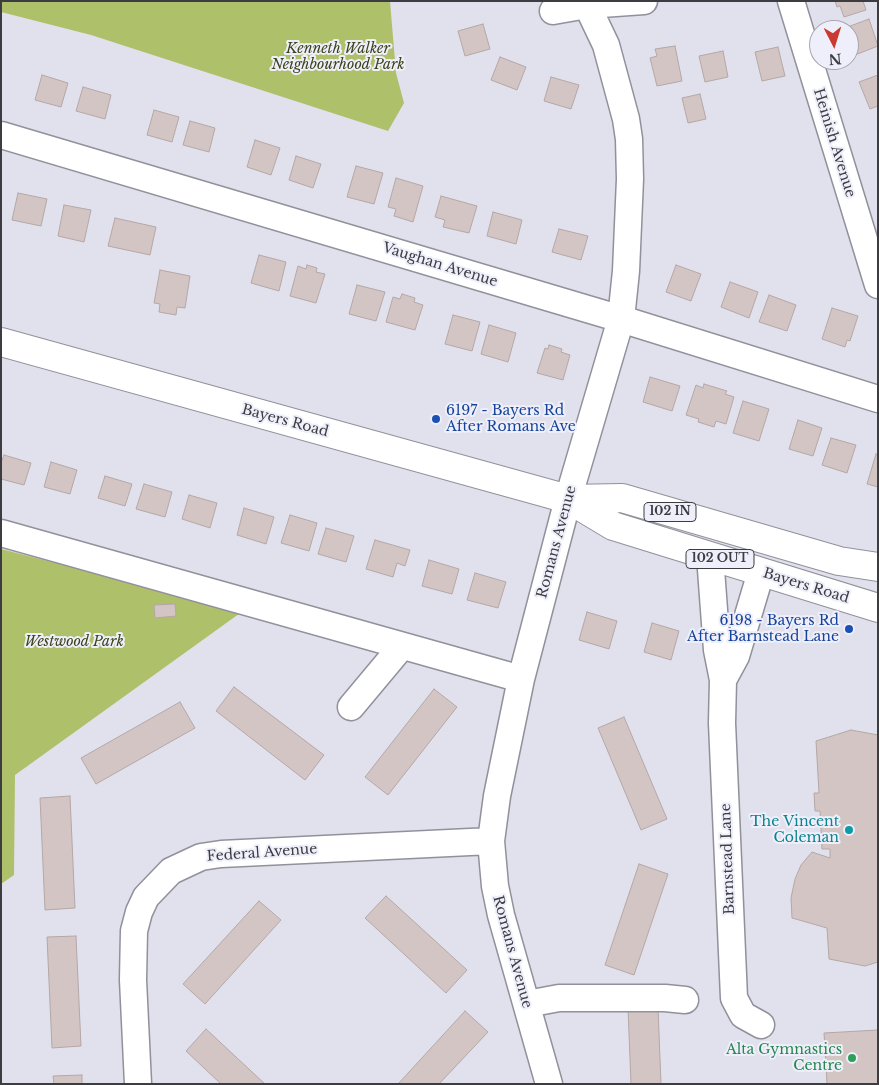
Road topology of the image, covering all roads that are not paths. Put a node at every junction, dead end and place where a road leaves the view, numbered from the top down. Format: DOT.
graph roads {
  1 [pos="644,1"];
  2 [pos="791,1"];
  3 [pos="586,3"];
  4 [pos="553,11"];
  5 [pos="1,135"];
  6 [pos="878,285"];
  7 [pos="621,319"];
  8 [pos="1,342"];
  9 [pos="878,399"];
  10 [pos="568,499"];
  11 [pos="1,532"];
  12 [pos="710,556"];
  13 [pos="878,567"];
  14 [pos="761,572"];
  15 [pos="878,608"];
  16 [pos="402,646"];
  17 [pos="521,679"];
  18 [pos="724,680"];
  19 [pos="351,707"];
  20 [pos="491,841"];
  21 [pos="685,1000"];
  22 [pos="526,1004"];
  23 [pos="761,1025"];
  24 [pos="138,1084"];
  25 [pos="549,1084"];
  1 -- 3 [label="street"];
  2 -- 6 [label="street, Heinish Avenue"];
  3 -- 4 [label="street"];
  3 -- 7 [label="street, Romans Avenue"];
  5 -- 7 [label="street, Vaughan Avenue"];
  7 -- 9 [label="street, Vaughan Avenue"];
  7 -- 10 [label="street, Romans Avenue"];
  8 -- 10 [label="main road, Bayers Road"];
  10 -- 12 [label="main road, Bayers Road / 102 OUT"];
  10 -- 13 [label="main road, Bayers Road / 102 IN"];
  10 -- 17 [label="street, Romans Avenue"];
  11 -- 16 [label="street"];
  12 -- 14 [label="main road, Bayers Road / 102 OUT"];
  12 -- 18 [label="street, Barnstead Lane"];
  14 -- 15 [label="main road, Bayers Road / 102 OUT"];
  14 -- 18 [label="street, Barnstead Lane"];
  16 -- 17 [label="street"];
  16 -- 19 [label="street"];
  17 -- 20 [label="street, Romans Avenue"];
  18 -- 23 [label="street, Barnstead Lane"];
  20 -- 22 [label="street, Romans Avenue"];
  20 -- 24 [label="street, Federal Avenue"];
  21 -- 22 [label="street"];
  22 -- 25 [label="street, Romans Avenue"];
}
